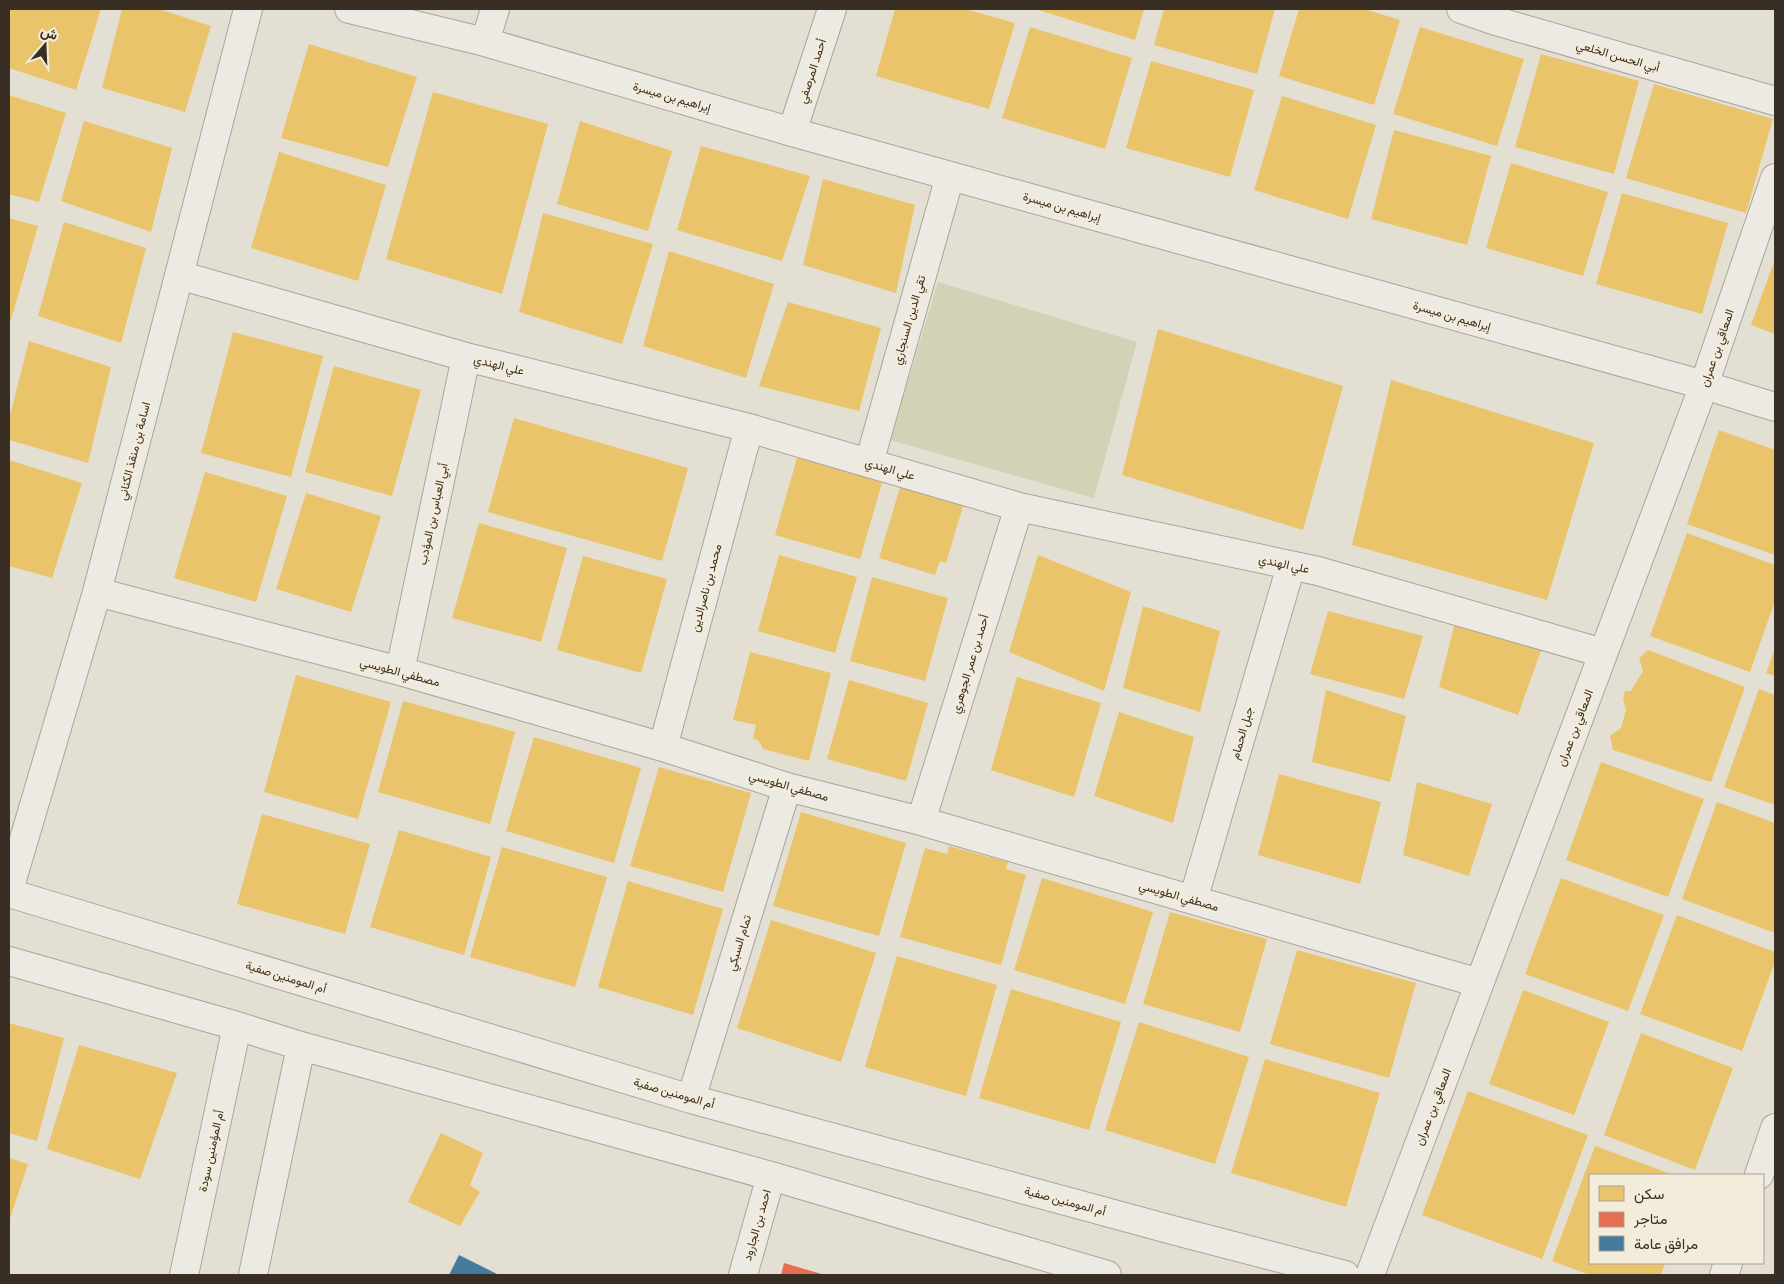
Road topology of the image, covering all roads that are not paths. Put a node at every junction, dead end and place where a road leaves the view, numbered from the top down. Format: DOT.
graph roads {
  1 [pos="248,9"];
  2 [pos="349,9"];
  3 [pos="495,9"];
  4 [pos="832,9"];
  5 [pos="1460,9"];
  6 [pos="1497,15"];
  7 [pos="485,42"];
  8 [pos="1775,101"];
  9 [pos="792,132"];
  10 [pos="950,176"];
  11 [pos="1775,178"];
  12 [pos="179,275"];
  13 [pos="466,357"];
  14 [pos="1704,386"];
  15 [pos="1775,407"];
  16 [pos="749,428"];
  17 [pos="869,463"];
  18 [pos="1019,506"];
  19 [pos="1291,566"];
  20 [pos="97,592"];
  21 [pos="1603,653"];
  22 [pos="400,671"];
  23 [pos="663,747"];
  24 [pos="786,787"];
  25 [pos="921,821"];
  26 [pos="9,891"];
  27 [pos="1193,900"];
  28 [pos="9,961"];
  29 [pos="1479,983"];
  30 [pos="238,1026"];
  31 [pos="301,1046"];
  32 [pos="691,1099"];
  33 [pos="1775,1128"];
  34 [pos="1759,1174"];
  35 [pos="771,1176"];
  36 [pos="1033,1265"];
  37 [pos="184,1275"];
  38 [pos="253,1275"];
  39 [pos="743,1275"];
  40 [pos="1107,1275"];
  41 [pos="1345,1275"];
  42 [pos="1370,1275"];
  1 -- 12 [label="street, اسامة بن منقذ الكناني"];
  2 -- 7 [label="street, إبراهيم بن ميسرة"];
  3 -- 7 [label="street"];
  4 -- 9 [label="street, أحمد المرصفي"];
  5 -- 6 [label="street, أبي الحسن الخلعي"];
  6 -- 8 [label="street, أبي الحسن الخلعي"];
  7 -- 9 [label="street, إبراهيم بن ميسرة"];
  9 -- 10 [label="street, إبراهيم بن ميسرة"];
  10 -- 14 [label="street, إبراهيم بن ميسرة"];
  10 -- 17 [label="street, تقي الدين السنجاري"];
  11 -- 14 [label="street, المعاقي بن عمران"];
  12 -- 13 [label="street, علي الهندي"];
  12 -- 20 [label="street, اسامة بن منقذ الكناني"];
  13 -- 16 [label="street, علي الهندي"];
  13 -- 22 [label="street, أبي العباس بن المؤدب"];
  14 -- 15 [label="street, إبراهيم بن ميسرة"];
  14 -- 21 [label="street, المعاقي بن عمران"];
  16 -- 17 [label="street, علي الهندي"];
  16 -- 23 [label="street, محمد بن ناصرالدين"];
  17 -- 18 [label="street, علي الهندي"];
  18 -- 19 [label="street, علي الهندي"];
  18 -- 25 [label="street, أحمد بن عمر الجوهري"];
  19 -- 21 [label="street, علي الهندي"];
  19 -- 27 [label="street, جبل الحمام"];
  20 -- 22 [label="street, مصطفي الطويسي"];
  20 -- 26 [label="street, اسامة بن منقذ الكناني"];
  21 -- 29 [label="street, المعاقي بن عمران"];
  22 -- 23 [label="street, مصطفي الطويسي"];
  23 -- 24 [label="street, مصطفي الطويسي"];
  24 -- 25 [label="street, مصطفي الطويسي"];
  24 -- 32 [label="street, تمام السبكي"];
  25 -- 27 [label="street, مصطفي الطويسي"];
  26 -- 32 [label="street, أم المومنين صفية"];
  27 -- 29 [label="street, مصطفي الطويسي"];
  28 -- 30 [label="street"];
  29 -- 42 [label="street, المعاقي بن عمران"];
  30 -- 31 [label="street"];
  30 -- 37 [label="street, أم المؤمنين سودة"];
  31 -- 35 [label="street"];
  31 -- 38 [label="street"];
  32 -- 41 [label="street, أم المومنين صفية"];
  33 -- 34 [label="street"];
  35 -- 36 [label="street"];
  35 -- 39 [label="street, احمد بن الجارود"];
  36 -- 40 [label="street"];
}
